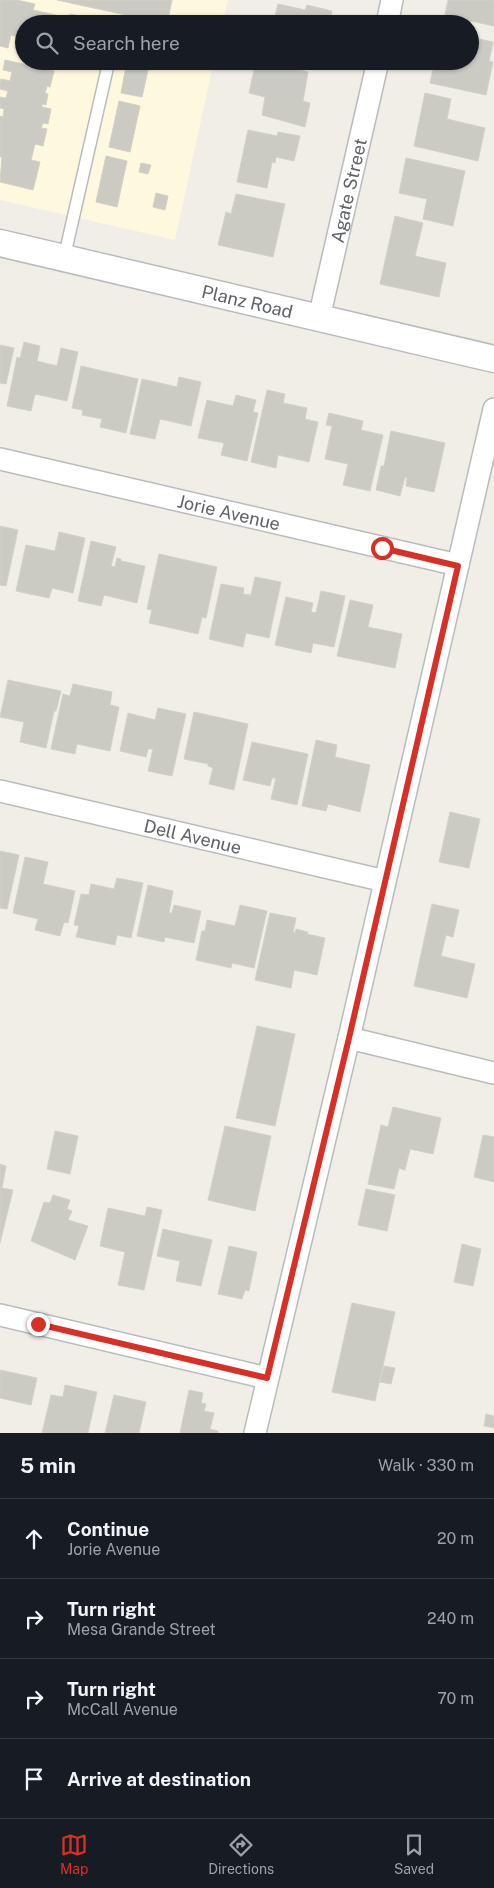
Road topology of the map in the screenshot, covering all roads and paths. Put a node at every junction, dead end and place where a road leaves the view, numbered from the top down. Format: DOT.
graph roads {
  1 [pos="392,0"];
  2 [pos="389,15"];
  3 [pos="107,70"];
  4 [pos="376,70"];
  5 [pos="0,244"];
  6 [pos="64,258"];
  7 [pos="319,318"];
  8 [pos="494,359"];
  9 [pos="494,409"];
  10 [pos="0,458"];
  11 [pos="458,566"];
  12 [pos="0,791"];
  13 [pos="385,881"];
  14 [pos="349,1038"];
  15 [pos="494,1073"];
  16 [pos="0,1315"];
  17 [pos="267,1378"];
  18 [pos="255,1433"];
  1 -- 2 [label="street"];
  3 -- 6 [label="lane"];
  4 -- 7 [label="street, Agate Street"];
  5 -- 6 [label="street, Planz Road"];
  6 -- 7 [label="street, Planz Road"];
  7 -- 8 [label="street, Planz Road"];
  9 -- 11 [label="street"];
  10 -- 11 [label="street, Jorie Avenue"];
  11 -- 13 [label="street"];
  12 -- 13 [label="street, Dell Avenue"];
  13 -- 14 [label="street"];
  14 -- 15 [label="street"];
  14 -- 17 [label="street"];
  16 -- 17 [label="street"];
  17 -- 18 [label="street"];
}
